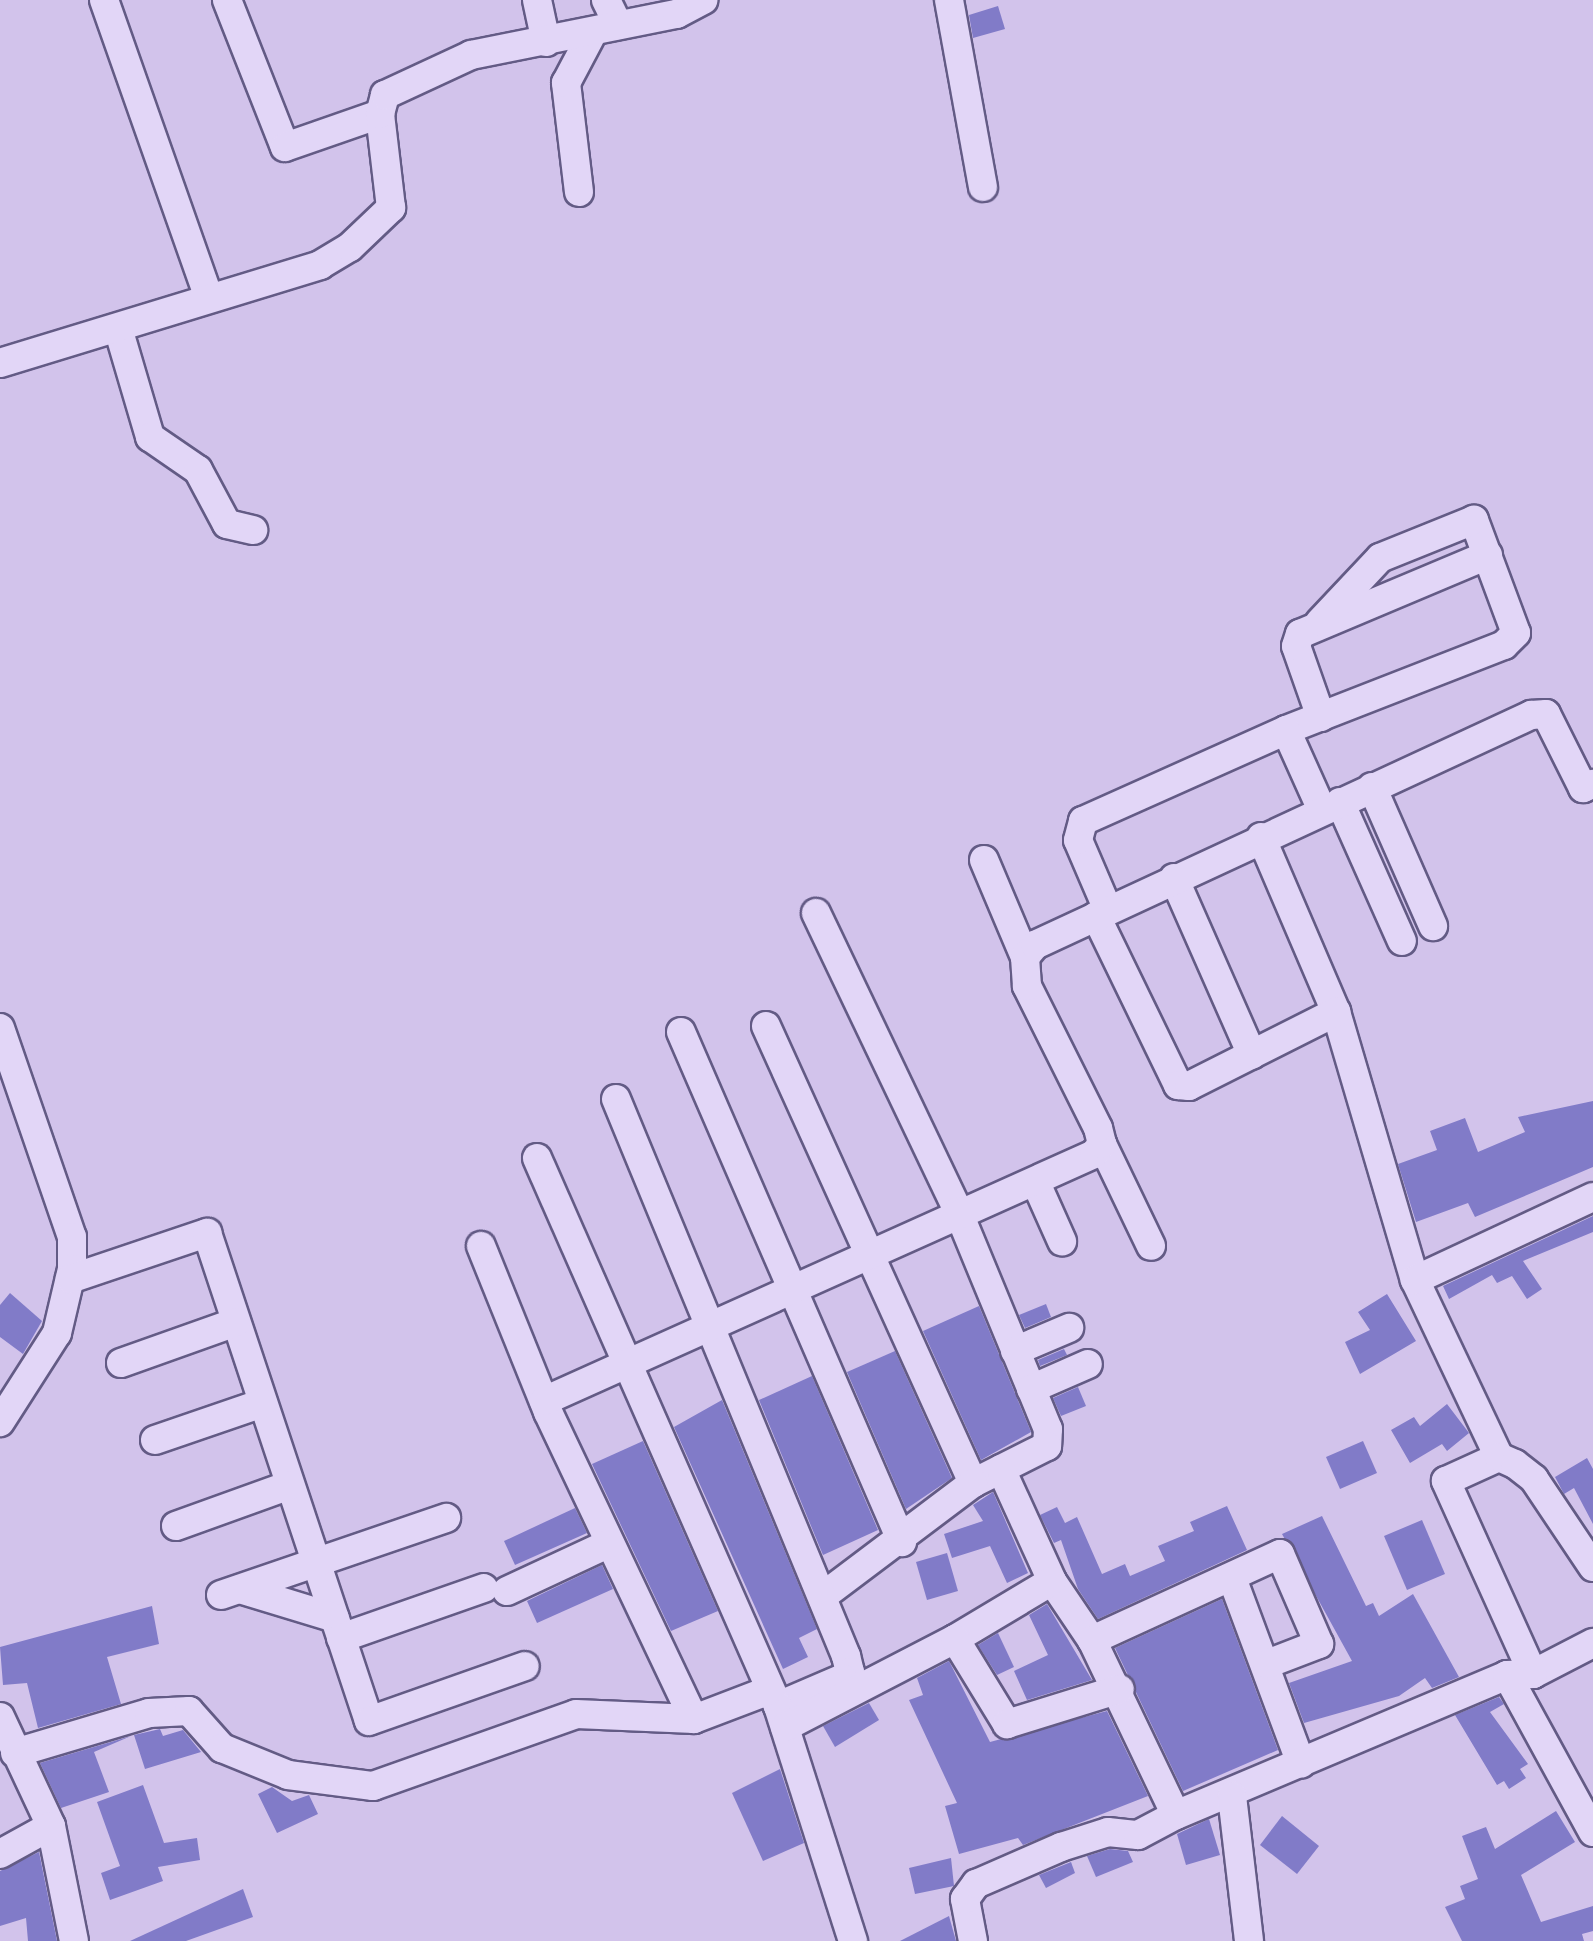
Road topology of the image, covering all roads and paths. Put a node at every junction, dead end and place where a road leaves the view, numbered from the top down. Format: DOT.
graph roads {
  1 [pos="104,0"];
  2 [pos="227,0"];
  3 [pos="537,0"];
  4 [pos="703,0"];
  5 [pos="949,0"];
  6 [pos="605,19"];
  7 [pos="546,42"];
  8 [pos="380,114"];
  9 [pos="983,187"];
  10 [pos="579,192"];
  11 [pos="208,296"];
  12 [pos="118,328"];
  13 [pos="0,363"];
  14 [pos="253,530"];
  15 [pos="1488,555"];
  16 [pos="1380,558"];
  17 [pos="1394,593"];
  18 [pos="1320,622"];
  19 [pos="1321,717"];
  20 [pos="1286,730"];
  21 [pos="1593,784"];
  22 [pos="1372,787"];
  23 [pos="1331,806"];
  24 [pos="1261,837"];
  25 [pos="984,860"];
  26 [pos="1174,878"];
  27 [pos="816,913"];
  28 [pos="1102,913"];
  29 [pos="1433,926"];
  30 [pos="1402,941"];
  31 [pos="1025,957"];
  32 [pos="1336,1012"];
  33 [pos="766,1026"];
  34 [pos="0,1028"];
  35 [pos="681,1032"];
  36 [pos="1252,1055"];
  37 [pos="616,1099"];
  38 [pos="1102,1144"];
  39 [pos="537,1158"];
  40 [pos="1036,1183"];
  41 [pos="1593,1197"];
  42 [pos="958,1211"];
  43 [pos="1062,1241"];
  44 [pos="481,1246"];
  45 [pos="1151,1246"];
  46 [pos="870,1254"];
  47 [pos="70,1279"];
  48 [pos="1415,1280"];
  49 [pos="789,1289"];
  50 [pos="236,1322"];
  51 [pos="710,1325"];
  52 [pos="1069,1328"];
  53 [pos="1015,1351"];
  54 [pos="121,1363"];
  55 [pos="1088,1364"];
  56 [pos="628,1365"];
  57 [pos="1031,1389"];
  58 [pos="544,1401"];
  59 [pos="263,1403"];
  60 [pos="0,1422"];
  61 [pos="155,1440"];
  62 [pos="1499,1457"];
  63 [pos="1001,1469"];
  64 [pos="973,1483"];
  65 [pos="290,1485"];
  66 [pos="446,1518"];
  67 [pos="176,1526"];
  68 [pos="902,1542"];
  69 [pos="608,1544"];
  70 [pos="317,1563"];
  71 [pos="1593,1567"];
  72 [pos="1232,1578"];
  73 [pos="1052,1581"];
  74 [pos="823,1596"];
  75 [pos="338,1628"];
  76 [pos="955,1639"];
  77 [pos="1092,1640"];
  78 [pos="1593,1643"];
  79 [pos="1267,1664"];
  80 [pos="525,1666"];
  81 [pos="1520,1675"];
  82 [pos="1120,1689"];
  83 [pos="778,1708"];
  84 [pos="0,1717"];
  85 [pos="694,1719"];
  86 [pos="15,1753"];
  87 [pos="1301,1764"];
  88 [pos="1232,1796"];
  89 [pos="1176,1815"];
  90 [pos="51,1826"];
  91 [pos="1593,1832"];
  92 [pos="0,1854"];
  93 [pos="74,1941"];
  94 [pos="853,1941"];
  95 [pos="973,1941"];
  96 [pos="1249,1941"];
  1 -- 11 [label="street"];
  2 -- 8 [label="street"];
  3 -- 7 [label="street"];
  4 -- 6 [label="street"];
  5 -- 9 [label="street"];
  6 -- 7 [label="street"];
  6 -- 10 [label="street"];
  7 -- 8 [label="street"];
  8 -- 11 [label="street"];
  11 -- 12 [label="street"];
  12 -- 13 [label="street"];
  12 -- 14 [label="street"];
  15 -- 16 [label="street"];
  15 -- 17 [label="street"];
  15 -- 19 [label="street"];
  16 -- 17 [label="street"];
  16 -- 18 [label="street"];
  17 -- 18 [label="street"];
  18 -- 19 [label="street"];
  19 -- 20 [label="street"];
  20 -- 23 [label="street"];
  20 -- 28 [label="street"];
  21 -- 22 [label="street"];
  22 -- 23 [label="street"];
  22 -- 29 [label="street"];
  23 -- 24 [label="street"];
  23 -- 30 [label="street"];
  24 -- 26 [label="street"];
  24 -- 32 [label="street"];
  25 -- 31 [label="street"];
  26 -- 28 [label="street"];
  26 -- 36 [label="street"];
  27 -- 42 [label="street"];
  28 -- 31 [label="street"];
  28 -- 36 [label="street"];
  31 -- 38 [label="street"];
  32 -- 36 [label="street"];
  32 -- 48 [label="street"];
  33 -- 46 [label="street"];
  34 -- 47 [label="street"];
  35 -- 49 [label="street"];
  37 -- 51 [label="street"];
  38 -- 40 [label="street"];
  38 -- 45 [label="street"];
  39 -- 56 [label="street"];
  40 -- 42 [label="street"];
  40 -- 43 [label="street"];
  41 -- 48 [label="street"];
  42 -- 46 [label="street"];
  42 -- 53 [label="street"];
  44 -- 58 [label="street"];
  46 -- 49 [label="street"];
  46 -- 64 [label="street"];
  47 -- 50 [label="street"];
  47 -- 60 [label="street"];
  48 -- 62 [label="street"];
  49 -- 51 [label="street"];
  49 -- 68 [label="street"];
  50 -- 54 [label="street"];
  50 -- 59 [label="street"];
  51 -- 56 [label="street"];
  51 -- 74 [label="street"];
  52 -- 53 [label="street"];
  53 -- 57 [label="street"];
  55 -- 57 [label="street"];
  56 -- 58 [label="street"];
  56 -- 83 [label="street"];
  57 -- 63 [label="street"];
  58 -- 69 [label="street"];
  59 -- 61 [label="street"];
  59 -- 65 [label="street"];
  62 -- 71 [label="street"];
  62 -- 81 [label="street"];
  63 -- 64 [label="street"];
  63 -- 73 [label="street"];
  64 -- 68 [label="street"];
  65 -- 67 [label="street"];
  65 -- 70 [label="street"];
  66 -- 70 [label="street"];
  68 -- 74 [label="street"];
  69 -- 75 [label="street"];
  69 -- 85 [label="street"];
  70 -- 75 [label="street"];
  70 -- 75 [label="street"];
  72 -- 77 [label="street"];
  72 -- 79 [label="street"];
  72 -- 79 [label="street"];
  73 -- 76 [label="street"];
  73 -- 77 [label="street"];
  74 -- 83 [label="street"];
  75 -- 80 [label="street"];
  76 -- 82 [label="street"];
  76 -- 83 [label="street"];
  77 -- 82 [label="street"];
  78 -- 81 [label="street"];
  79 -- 87 [label="street"];
  81 -- 87 [label="street"];
  81 -- 91 [label="street"];
  82 -- 89 [label="street"];
  83 -- 85 [label="street"];
  83 -- 94 [label="street"];
  84 -- 86 [label="street"];
  85 -- 86 [label="street"];
  86 -- 90 [label="street"];
  87 -- 88 [label="street"];
  88 -- 89 [label="street"];
  88 -- 96 [label="street"];
  89 -- 95 [label="street"];
  90 -- 92 [label="street"];
  90 -- 93 [label="street"];
}
